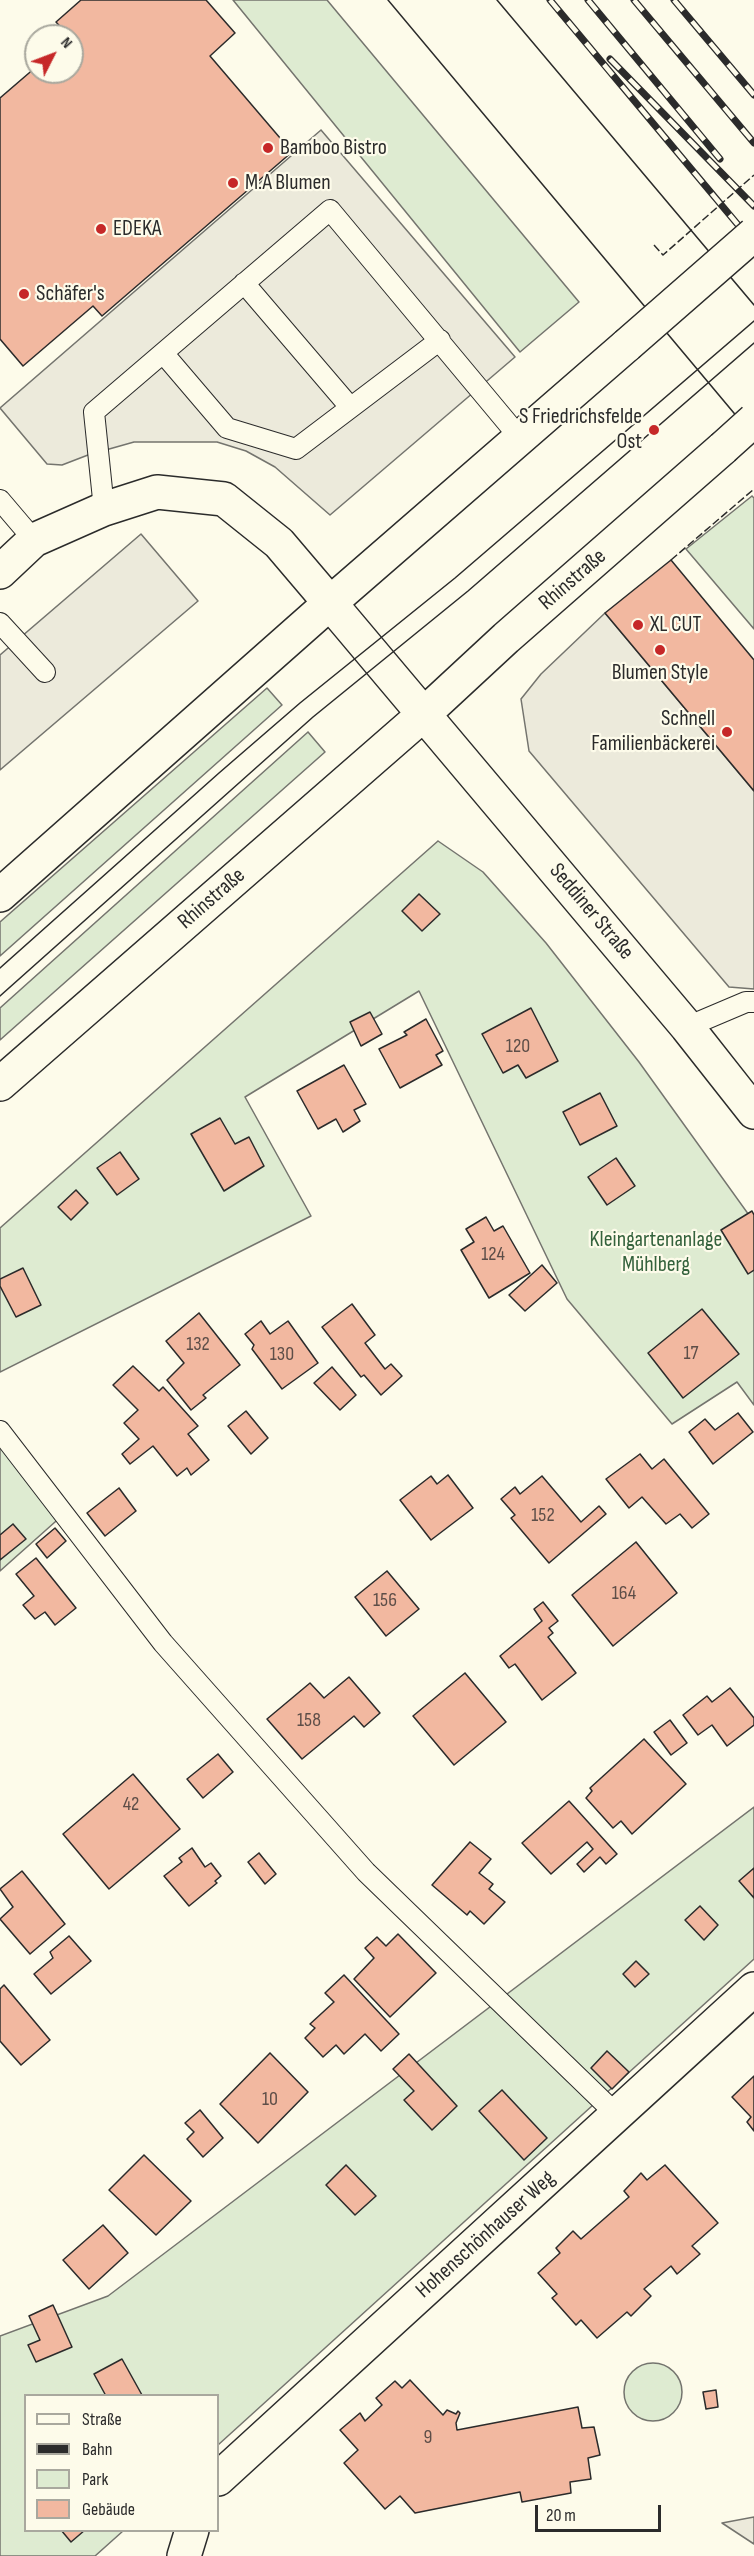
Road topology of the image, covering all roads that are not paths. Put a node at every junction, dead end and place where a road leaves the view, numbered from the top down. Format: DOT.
graph roads {
  1 [pos="754,234"];
  2 [pos="244,284"];
  3 [pos="440,340"];
  4 [pos="163,353"];
  5 [pos="350,407"];
  6 [pos="754,420"];
  7 [pos="520,438"];
  8 [pos="0,500"];
  9 [pos="104,509"];
  10 [pos="34,540"];
  11 [pos="0,572"];
  12 [pos="330,603"];
  13 [pos="0,623"];
  14 [pos="45,672"];
  15 [pos="424,714"];
  16 [pos="0,895"];
  17 [pos="754,1002"];
  18 [pos="687,1028"];
  19 [pos="0,1084"];
  20 [pos="754,1112"];
  21 [pos="0,1431"];
  22 [pos="754,1989"];
  23 [pos="617,2115"];
  24 [pos="219,2478"];
  25 [pos="191,2532"];
  26 [pos="184,2556"];
  1 -- 7 [label="main road, bridge"];
  2 -- 3 [label="lane"];
  2 -- 4 [label="lane"];
  2 -- 5 [label="lane"];
  3 -- 5 [label="lane"];
  3 -- 7 [label="lane"];
  4 -- 5 [label="lane"];
  4 -- 9 [label="lane"];
  6 -- 15 [label="main road, Rhinstraße, bridge"];
  7 -- 12 [label="main road"];
  8 -- 10 [label="lane"];
  9 -- 10 [label="main road"];
  9 -- 12 [label="main road"];
  10 -- 11 [label="main road"];
  12 -- 15 [label="main road"];
  12 -- 16 [label="main road"];
  13 -- 14 [label="lane"];
  15 -- 18 [label="main road, Seddiner Straße"];
  15 -- 19 [label="main road, Rhinstraße"];
  17 -- 18 [label="lane"];
  18 -- 20 [label="main road, Seddiner Straße"];
  21 -- 23 [label="lane"];
  22 -- 23 [label="main road, Hohenschönhauser Weg"];
  23 -- 24 [label="main road, Hohenschönhauser Weg"];
  25 -- 26 [label="main road"];
}
